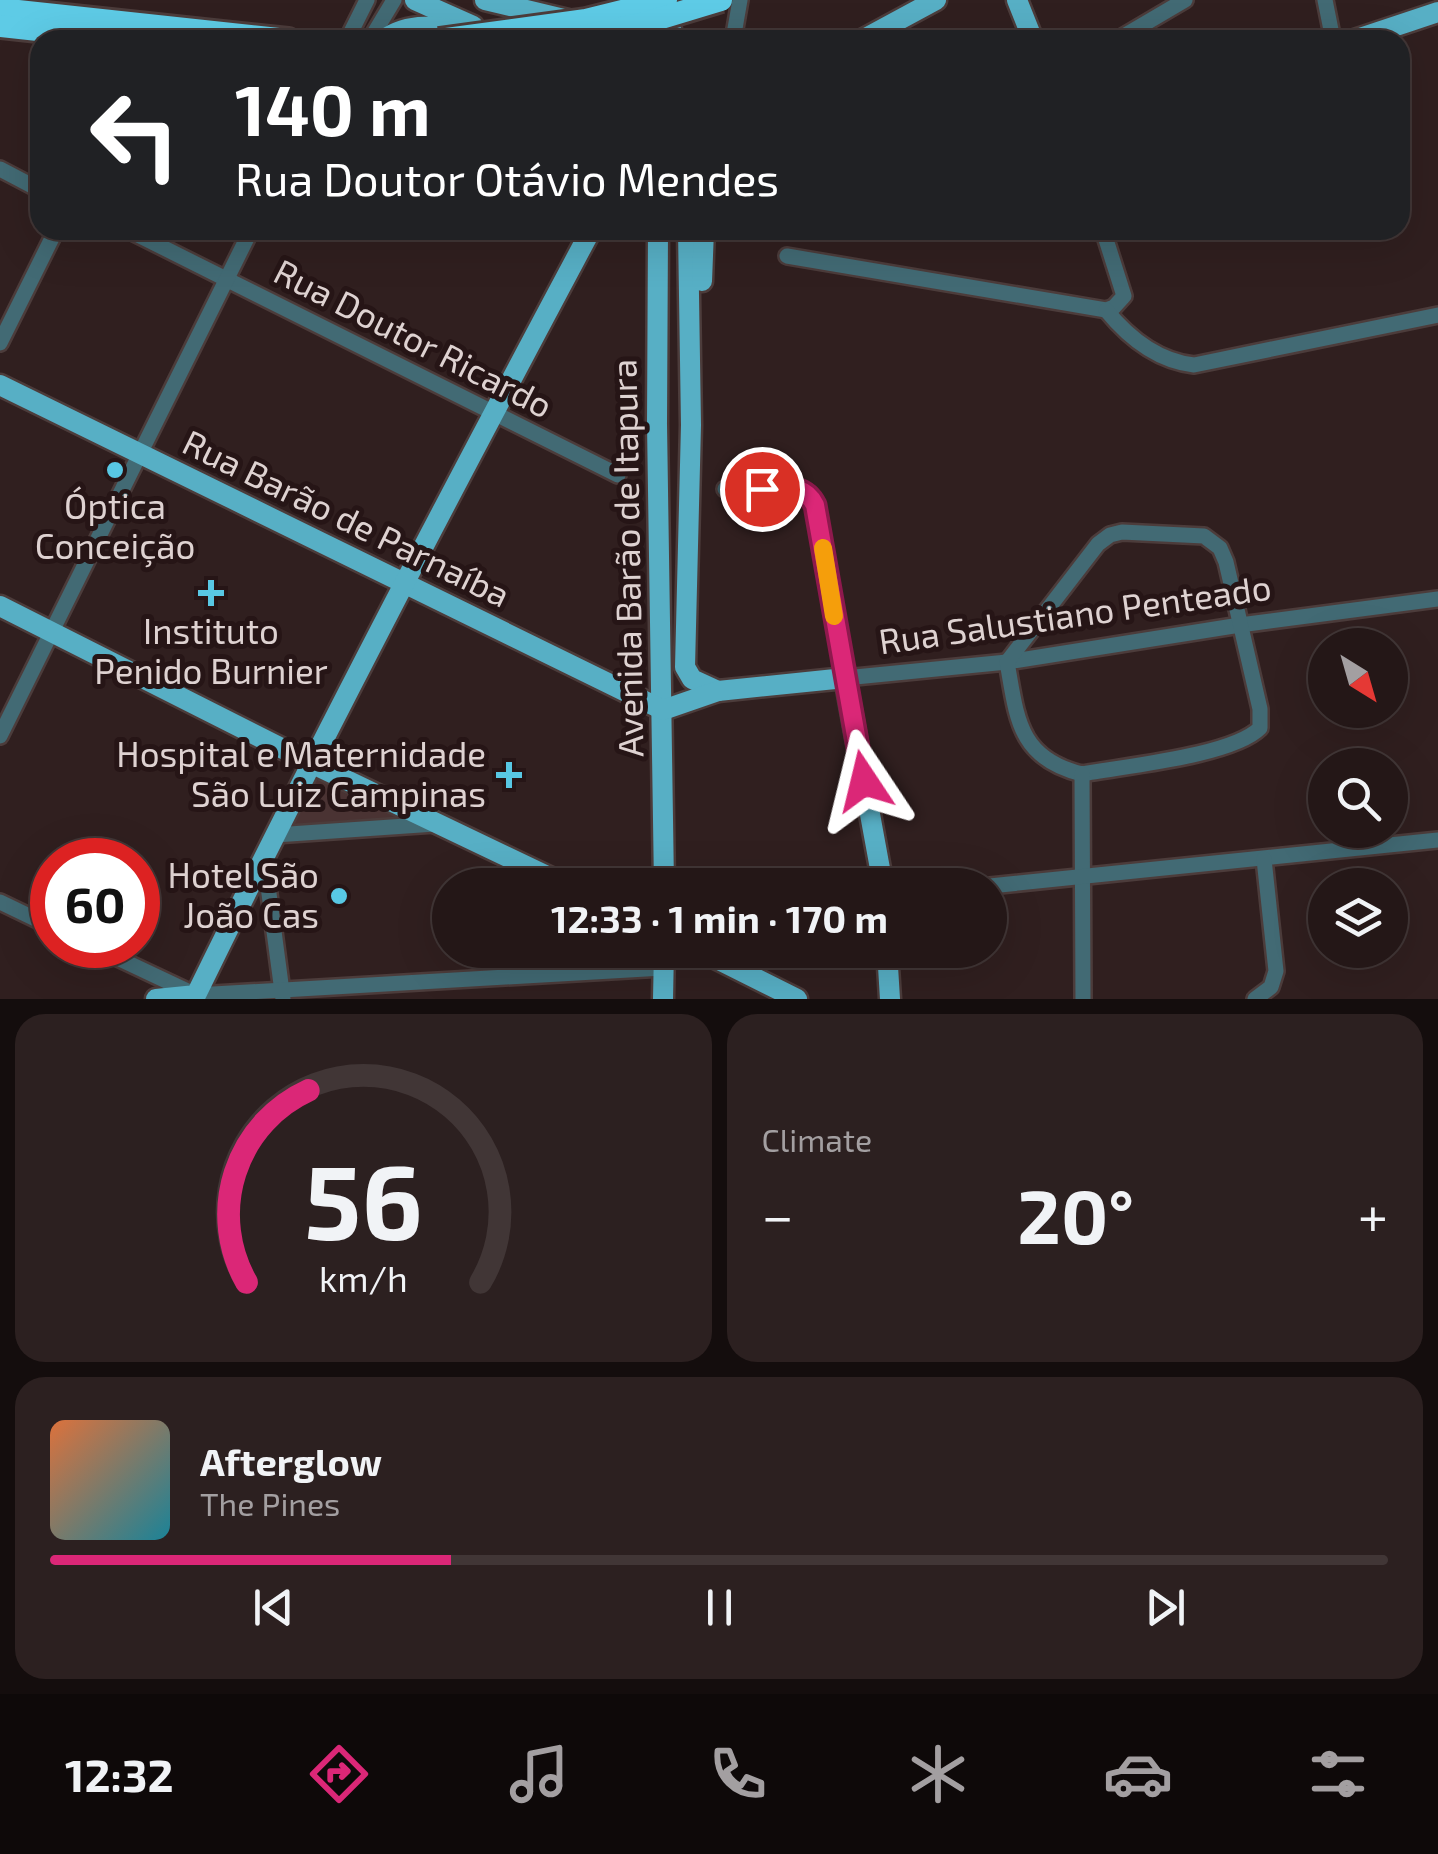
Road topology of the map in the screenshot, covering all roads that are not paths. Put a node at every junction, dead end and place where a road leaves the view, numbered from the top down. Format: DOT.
graph roads {
  1 [pos="367,0"];
  2 [pos="394,0"];
  3 [pos="416,0"];
  4 [pos="485,0"];
  5 [pos="532,0"];
  6 [pos="666,0"];
  7 [pos="722,0"];
  8 [pos="740,0"];
  9 [pos="936,0"];
  10 [pos="1185,0"];
  11 [pos="1325,0"];
  12 [pos="1016,2"];
  13 [pos="632,6"];
  14 [pos="0,9"];
  15 [pos="1438,12"];
  16 [pos="557,16"];
  17 [pos="68,25"];
  18 [pos="0,26"];
  19 [pos="89,30"];
  20 [pos="141,30"];
  21 [pos="352,30"];
  22 [pos="376,30"];
  23 [pos="405,30"];
  24 [pos="456,30"];
  25 [pos="481,30"];
  26 [pos="512,30"];
  27 [pos="595,30"];
  28 [pos="612,30"];
  29 [pos="639,30"];
  30 [pos="671,30"];
  31 [pos="736,30"];
  32 [pos="880,30"];
  33 [pos="1029,30"];
  34 [pos="1134,30"];
  35 [pos="1331,30"];
  36 [pos="1384,30"];
  37 [pos="0,168"];
  38 [pos="30,184"];
  39 [pos="51,240"];
  40 [pos="148,240"];
  41 [pos="246,240"];
  42 [pos="586,240"];
  43 [pos="658,240"];
  44 [pos="688,240"];
  45 [pos="704,240"];
  46 [pos="1107,240"];
  47 [pos="787,256"];
  48 [pos="226,280"];
  49 [pos="1106,310"];
  50 [pos="1438,315"];
  51 [pos="0,343"];
  52 [pos="690,381"];
  53 [pos="0,385"];
  54 [pos="492,412"];
  55 [pos="140,453"];
  56 [pos="618,475"];
  57 [pos="725,489"];
  58 [pos="405,582"];
  59 [pos="1438,599"];
  60 [pos="0,606"];
  61 [pos="1240,625"];
  62 [pos="50,631"];
  63 [pos="1007,662"];
  64 [pos="845,678"];
  65 [pos="718,691"];
  66 [pos="663,710"];
  67 [pos="0,736"];
  68 [pos="313,764"];
  69 [pos="1082,774"];
  70 [pos="440,824"];
  71 [pos="275,834"];
  72 [pos="1438,840"];
  73 [pos="264,856"];
  74 [pos="1264,859"];
  75 [pos="531,868"];
  76 [pos="664,868"];
  77 [pos="880,868"];
  78 [pos="1081,879"];
  79 [pos="1007,885"];
  80 [pos="0,902"];
  81 [pos="30,917"];
  82 [pos="139,968"];
  83 [pos="571,968"];
  84 [pos="664,968"];
  85 [pos="735,968"];
  86 [pos="888,968"];
  87 [pos="196,995"];
  88 [pos="283,996"];
  89 [pos="796,998"];
  90 [pos="156,999"];
  91 [pos="663,999"];
  92 [pos="816,999"];
  93 [pos="890,999"];
  94 [pos="1083,999"];
  95 [pos="1255,999"];
  1 -- 21 [label="street"];
  2 -- 22 [label="street"];
  3 -- 25 [label="main road"];
  4 -- 16 [label="main road"];
  5 -- 16 [label="main road"];
  6 -- 26 [label="highway, bridge"];
  6 -- 30 [label="main road"];
  7 -- 28 [label="highway, bridge"];
  8 -- 31 [label="street"];
  9 -- 32 [label="main road"];
  10 -- 34 [label="street"];
  11 -- 35 [label="street"];
  12 -- 33 [label="main road"];
  13 -- 29 [label="main road"];
  14 -- 17 [label="highway"];
  15 -- 36 [label="main road"];
  16 -- 27 [label="main road"];
  17 -- 18 [label="highway"];
  17 -- 19 [label="highway"];
  17 -- 20 [label="highway"];
  23 -- 24 [label="main road"];
  37 -- 38 [label="street"];
  39 -- 51 [label="street"];
  40 -- 48 [label="street, Rua Doutor Ricardo"];
  41 -- 48 [label="street"];
  42 -- 54 [label="main road"];
  43 -- 66 [label="main road, Avenida Barão de Itapura"];
  44 -- 52 [label="main road, Avenida Barão de Itapura"];
  45 -- 52 [label="main road"];
  46 -- 49 [label="street"];
  47 -- 49 [label="street"];
  48 -- 54 [label="street, Rua Doutor Ricardo"];
  48 -- 55 [label="street"];
  49 -- 50 [label="street"];
  52 -- 65 [label="main road, Avenida Barão de Itapura"];
  53 -- 55 [label="main road, Rua Barão de Parnaíba"];
  54 -- 56 [label="street, Rua Doutor Ricardo"];
  54 -- 58 [label="main road"];
  55 -- 58 [label="main road, Rua Barão de Parnaíba"];
  55 -- 62 [label="street"];
  57 -- 64 [label="street"];
  58 -- 66 [label="main road, Rua Barão de Parnaíba"];
  58 -- 68 [label="main road"];
  59 -- 61 [label="street, Rua Salustiano Penteado"];
  60 -- 62 [label="main road"];
  61 -- 63 [label="street, Rua Salustiano Penteado"];
  61 -- 63 [label="street"];
  61 -- 69 [label="street"];
  62 -- 67 [label="street"];
  62 -- 68 [label="main road"];
  63 -- 64 [label="street, Rua Salustiano Penteado"];
  63 -- 69 [label="street"];
  64 -- 65 [label="main road, Rua Salustiano Penteado"];
  64 -- 77 [label="main road"];
  65 -- 66 [label="main road, Rua Salustiano Penteado"];
  66 -- 76 [label="main road, Avenida Barão de Itapura"];
  68 -- 70 [label="main road"];
  68 -- 71 [label="main road"];
  69 -- 78 [label="street"];
  70 -- 71 [label="street"];
  70 -- 75 [label="main road"];
  71 -- 73 [label="main road"];
  72 -- 74 [label="street"];
  73 -- 87 [label="main road"];
  73 -- 88 [label="street"];
  74 -- 78 [label="street"];
  74 -- 95 [label="street"];
  78 -- 79 [label="street"];
  78 -- 94 [label="street"];
  80 -- 81 [label="street"];
  82 -- 87 [label="street"];
  83 -- 88 [label="street"];
  84 -- 91 [label="main road"];
  85 -- 89 [label="main road"];
  86 -- 93 [label="main road"];
  87 -- 88 [label="street"];
  87 -- 90 [label="main road"];
  89 -- 92 [label="main road"];
}
